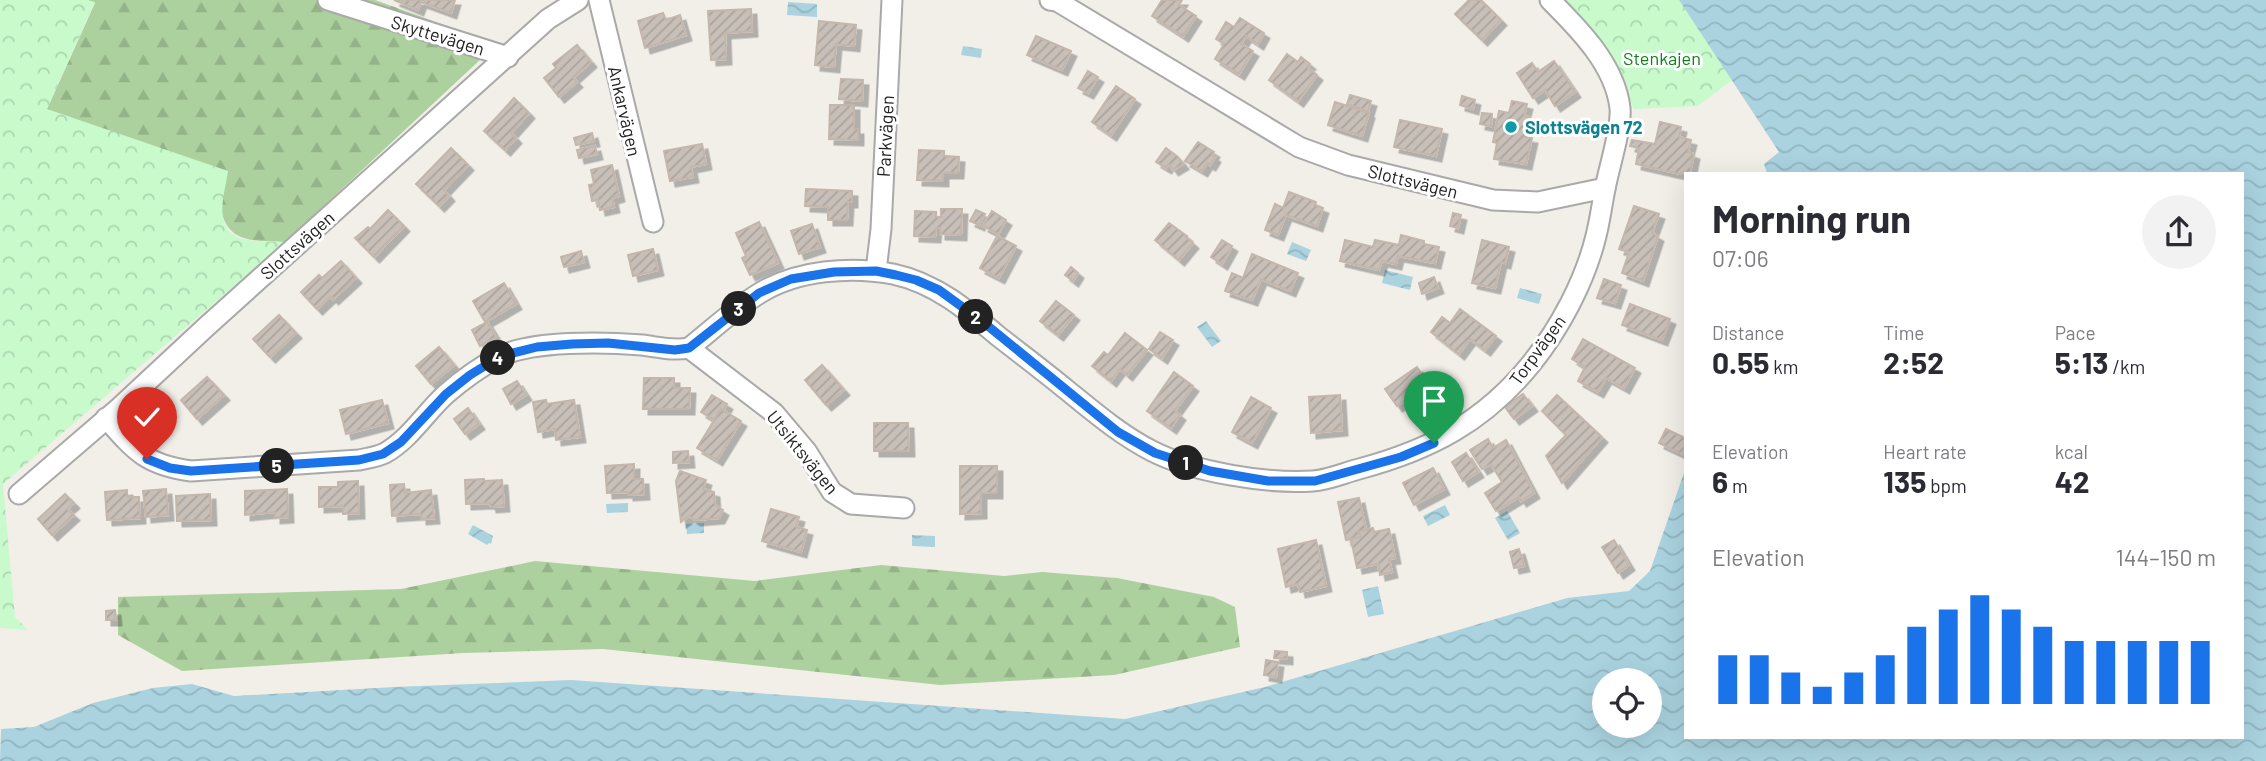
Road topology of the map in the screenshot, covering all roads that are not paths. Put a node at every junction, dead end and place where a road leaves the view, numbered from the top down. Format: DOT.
graph roads {
  1 [pos="328,0"];
  2 [pos="578,0"];
  3 [pos="599,0"];
  4 [pos="892,0"];
  5 [pos="1050,0"];
  6 [pos="1550,0"];
  7 [pos="508,57"];
  8 [pos="1605,188"];
  9 [pos="653,222"];
  10 [pos="876,271"];
  11 [pos="689,348"];
  12 [pos="106,418"];
  13 [pos="19,494"];
  14 [pos="904,508"];
  1 -- 7 [label="street, Skyttevägen"];
  2 -- 7 [label="street, Slottsvägen"];
  3 -- 9 [label="street, Ankarvägen"];
  4 -- 10 [label="street, Parkvägen"];
  5 -- 8 [label="street, Slottsvägen"];
  6 -- 8 [label="street"];
  7 -- 12 [label="street, Slottsvägen"];
  8 -- 10 [label="street, Torpvägen"];
  10 -- 11 [label="street, Torpvägen"];
  11 -- 12 [label="street"];
  11 -- 14 [label="street, Utsiktsvägen"];
  12 -- 13 [label="street, Slottsvägen"];
}
